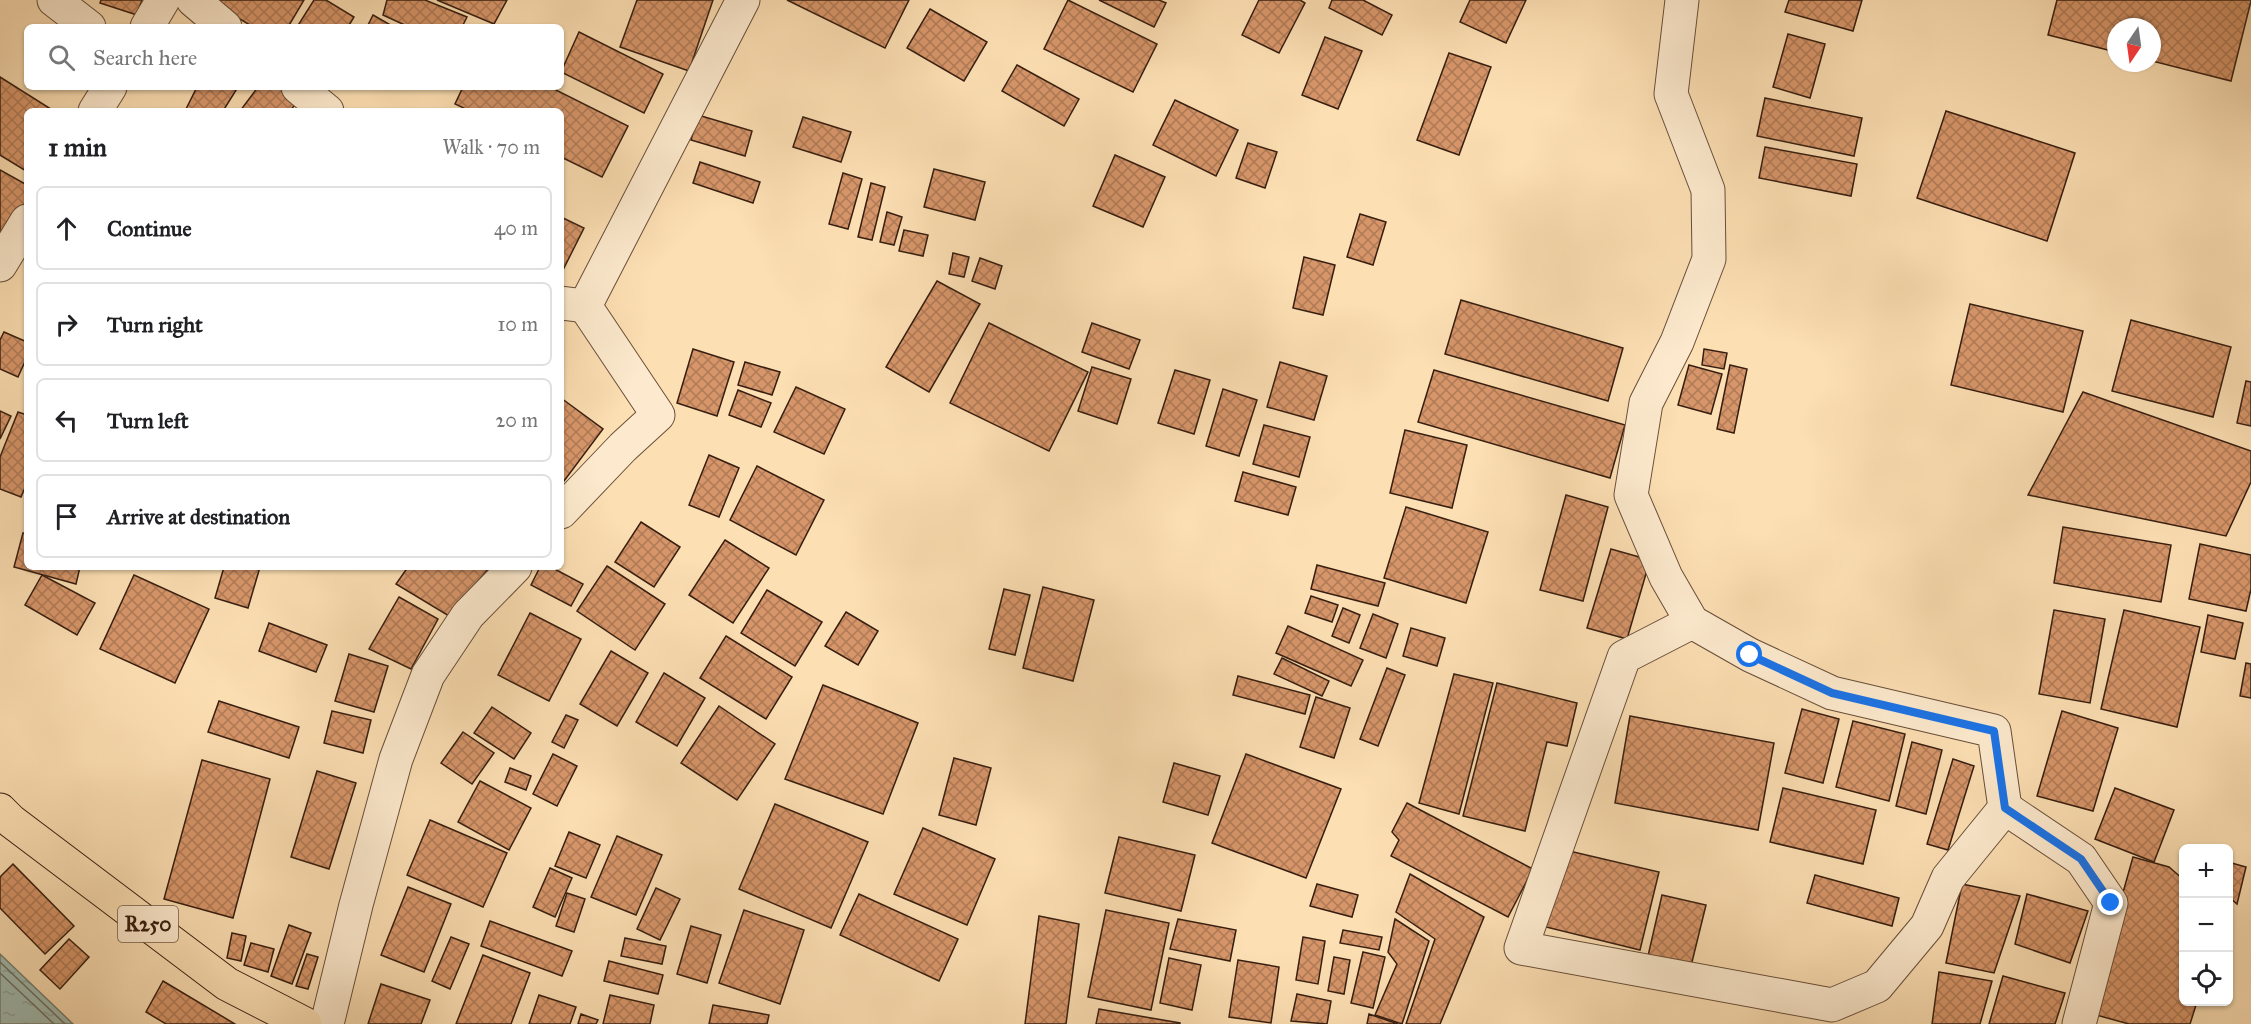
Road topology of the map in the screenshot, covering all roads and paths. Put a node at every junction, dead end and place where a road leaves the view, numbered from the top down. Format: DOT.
graph roads {
  1 [pos="54,0"];
  2 [pos="163,0"];
  3 [pos="193,0"];
  4 [pos="743,0"];
  5 [pos="1682,0"];
  6 [pos="85,24"];
  7 [pos="149,24"];
  8 [pos="221,24"];
  9 [pos="108,90"];
  10 [pos="302,90"];
  11 [pos="97,108"];
  12 [pos="323,108"];
  13 [pos="24,226"];
  14 [pos="0,265"];
  15 [pos="573,305"];
  16 [pos="564,509"];
  17 [pos="512,570"];
  18 [pos="1692,622"];
  19 [pos="2005,808"];
  20 [pos="0,810"];
  21 [pos="305,1024"];
  22 [pos="327,1024"];
  23 [pos="2079,1024"];
  1 -- 6 [label="street"];
  2 -- 7 [label="street"];
  3 -- 8 [label="street"];
  4 -- 15 [label="street"];
  5 -- 18 [label="street"];
  9 -- 11 [label="street"];
  10 -- 12 [label="street"];
  13 -- 14 [label="street"];
  15 -- 16 [label="street"];
  17 -- 22 [label="street"];
  18 -- 19 [label="street"];
  18 -- 19 [label="street"];
  19 -- 23 [label="street"];
  20 -- 21 [label="main road, R250"];
}
